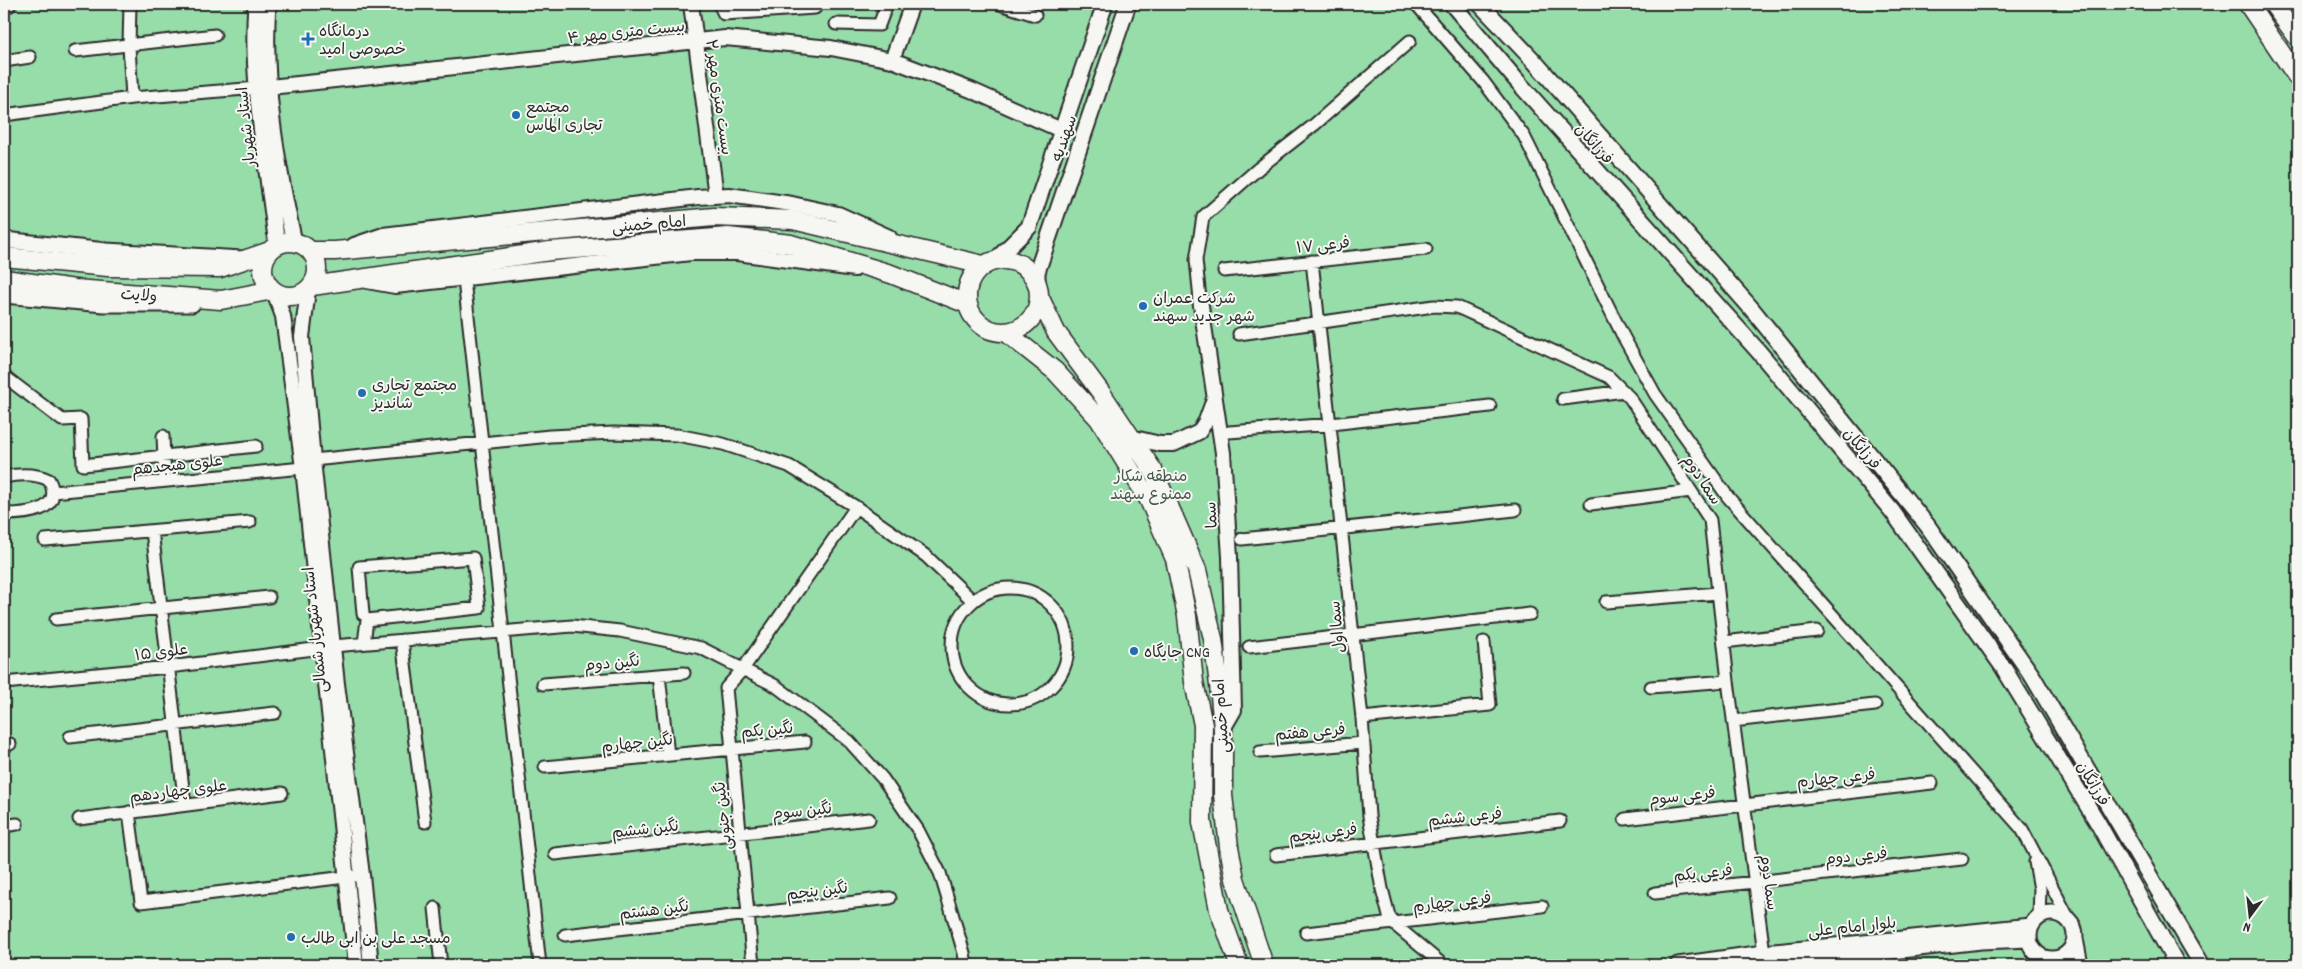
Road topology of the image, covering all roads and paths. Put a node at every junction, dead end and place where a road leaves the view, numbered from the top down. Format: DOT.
graph roads {
  1 [pos="130,4"];
  2 [pos="256,4"];
  3 [pos="268,4"];
  4 [pos="691,4"];
  5 [pos="719,4"];
  6 [pos="886,4"];
  7 [pos="912,4"];
  8 [pos="1000,4"];
  9 [pos="1105,4"];
  10 [pos="1128,4"];
  11 [pos="1416,4"];
  12 [pos="1452,4"];
  13 [pos="1480,4"];
  14 [pos="2248,4"];
  15 [pos="2274,4"];
  16 [pos="815,8"];
  17 [pos="1035,15"];
  18 [pos="836,24"];
  19 [pos="214,36"];
  20 [pos="2298,38"];
  21 [pos="1410,41"];
  22 [pos="695,42"];
  23 [pos="129,46"];
  24 [pos="75,51"];
  25 [pos="30,57"];
  26 [pos="892,60"];
  27 [pos="4,61"];
  28 [pos="2298,78"];
  29 [pos="264,88"];
  30 [pos="132,98"];
  31 [pos="4,115"];
  32 [pos="1061,130"];
  33 [pos="1082,139"];
  34 [pos="716,196"];
  35 [pos="4,240"];
  36 [pos="294,242"];
  37 [pos="910,247"];
  38 [pos="273,248"];
  39 [pos="1426,248"];
  40 [pos="311,251"];
  41 [pos="340,251"];
  42 [pos="4,257"];
  43 [pos="246,259"];
  44 [pos="1312,261"];
  45 [pos="989,263"];
  46 [pos="1224,271"];
  47 [pos="892,274"];
  48 [pos="357,278"];
  49 [pos="4,279"];
  50 [pos="464,280"];
  51 [pos="310,288"];
  52 [pos="1038,290"];
  53 [pos="274,291"];
  54 [pos="4,295"];
  55 [pos="1200,299"];
  56 [pos="221,300"];
  57 [pos="967,304"];
  58 [pos="1319,322"];
  59 [pos="1007,333"];
  60 [pos="1239,334"];
  61 [pos="4,376"];
  62 [pos="1624,391"];
  63 [pos="1214,398"];
  64 [pos="1563,399"];
  65 [pos="1490,406"];
  66 [pos="1331,424"];
  67 [pos="1229,432"];
  68 [pos="163,436"];
  69 [pos="1130,437"];
  70 [pos="484,442"];
  71 [pos="256,446"];
  72 [pos="164,456"];
  73 [pos="308,464"];
  74 [pos="4,477"];
  75 [pos="166,481"];
  76 [pos="1691,491"];
  77 [pos="53,492"];
  78 [pos="1591,504"];
  79 [pos="856,507"];
  80 [pos="1515,510"];
  81 [pos="4,514"];
  82 [pos="250,522"];
  83 [pos="1342,529"];
  84 [pos="152,531"];
  85 [pos="1242,539"];
  86 [pos="45,540"];
  87 [pos="1718,593"];
  88 [pos="269,597"];
  89 [pos="973,601"];
  90 [pos="1606,602"];
  91 [pos="162,607"];
  92 [pos="363,614"];
  93 [pos="1530,614"];
  94 [pos="56,619"];
  95 [pos="503,631"];
  96 [pos="1817,631"];
  97 [pos="1352,636"];
  98 [pos="402,640"];
  99 [pos="1484,642"];
  100 [pos="1724,642"];
  101 [pos="364,643"];
  102 [pos="328,647"];
  103 [pos="1248,647"];
  104 [pos="169,667"];
  105 [pos="743,669"];
  106 [pos="684,673"];
  107 [pos="659,675"];
  108 [pos="1728,681"];
  109 [pos="4,683"];
  110 [pos="543,684"];
  111 [pos="1651,687"];
  112 [pos="1875,705"];
  113 [pos="274,712"];
  114 [pos="1362,718"];
  115 [pos="1733,721"];
  116 [pos="176,724"];
  117 [pos="1223,729"];
  118 [pos="70,737"];
  119 [pos="805,742"];
  120 [pos="1364,743"];
  121 [pos="731,748"];
  122 [pos="1260,752"];
  123 [pos="668,755"];
  124 [pos="546,767"];
  125 [pos="1932,783"];
  126 [pos="282,793"];
  127 [pos="1744,804"];
  128 [pos="185,805"];
  129 [pos="129,812"];
  130 [pos="78,819"];
  131 [pos="869,819"];
  132 [pos="1625,819"];
  133 [pos="1560,821"];
  134 [pos="425,822"];
  135 [pos="16,824"];
  136 [pos="4,826"];
  137 [pos="740,833"];
  138 [pos="1374,842"];
  139 [pos="2034,853"];
  140 [pos="555,854"];
  141 [pos="1276,855"];
  142 [pos="1962,859"];
  143 [pos="362,874"];
  144 [pos="347,876"];
  145 [pos="1754,882"];
  146 [pos="1655,894"];
  147 [pos="890,898"];
  148 [pos="1542,906"];
  149 [pos="435,908"];
  150 [pos="748,914"];
  151 [pos="2070,921"];
  152 [pos="1395,925"];
  153 [pos="2033,927"];
  154 [pos="1306,933"];
  155 [pos="565,936"];
  156 [pos="2075,939"];
  157 [pos="1765,961"];
  158 [pos="2051,962"];
  159 [pos="356,965"];
  160 [pos="371,965"];
  161 [pos="441,965"];
  162 [pos="540,965"];
  163 [pos="753,965"];
  164 [pos="966,965"];
  165 [pos="1239,965"];
  166 [pos="1264,965"];
  167 [pos="1443,965"];
  168 [pos="1678,965"];
  169 [pos="2080,965"];
  170 [pos="2177,965"];
  171 [pos="2202,965"];
  1 -- 23 [label="street"];
  2 -- 29 [label="main road, استاد شهریار"];
  3 -- 29 [label="main road, استاد شهریار"];
  4 -- 22 [label="street, بیست متری مهر ۲"];
  5 -- 16 [label="street"];
  6 -- 18 [label="street"];
  7 -- 26 [label="street"];
  8 -- 17 [label="street"];
  9 -- 32 [label="main road, سهندیه"];
  10 -- 33 [label="main road, سهندیه"];
  11 -- 139 [label="street"];
  12 -- 170 [label="main road, فرزانگان"];
  13 -- 171 [label="main road, فرزانگان"];
  14 -- 28 [label="main road"];
  15 -- 20 [label="main road"];
  19 -- 23 [label="street"];
  21 -- 55 [label="street"];
  22 -- 26 [label="street, بیست متری مهر ۴"];
  22 -- 29 [label="street, بیست متری مهر ۴"];
  22 -- 34 [label="street, بیست متری مهر ۲"];
  23 -- 24 [label="street"];
  23 -- 30 [label="street"];
  25 -- 27 [label="street"];
  26 -- 32 [label="street, بیست متری مهر ۴"];
  29 -- 30 [label="street"];
  29 -- 36 [label="main road, استاد شهریار"];
  29 -- 38 [label="main road, استاد شهریار"];
  30 -- 31 [label="street"];
  32 -- 33 [label="main road"];
  32 -- 45 [label="main road, سهندیه"];
  33 -- 52 [label="main road, سهندیه"];
  34 -- 37 [label="street"];
  34 -- 41 [label="street"];
  35 -- 43 [label="main road"];
  36 -- 38 [label="main road"];
  36 -- 40 [label="main road"];
  37 -- 41 [label="main road, امام خمینی"];
  37 -- 45 [label="main road, امام خمینی"];
  38 -- 43 [label="main road, ولایت"];
  38 -- 53 [label="main road"];
  39 -- 44 [label="street, فرعی ۱۷"];
  40 -- 41 [label="main road, امام خمینی"];
  40 -- 51 [label="main road"];
  42 -- 43 [label="main road, ولایت"];
  44 -- 46 [label="street, فرعی ۱۷"];
  44 -- 58 [label="street, سما اول"];
  45 -- 52 [label="main road"];
  45 -- 57 [label="main road"];
  47 -- 48 [label="main road, امام خمینی"];
  47 -- 50 [label="street"];
  47 -- 57 [label="main road, امام خمینی"];
  48 -- 50 [label="street"];
  48 -- 51 [label="main road, امام خمینی"];
  49 -- 56 [label="main road, ولایت"];
  50 -- 70 [label="street"];
  51 -- 53 [label="main road"];
  51 -- 73 [label="street, استاد شهریار شمالی"];
  52 -- 59 [label="main road"];
  52 -- 69 [label="main road, امام خمینی"];
  53 -- 56 [label="main road, ولایت"];
  53 -- 73 [label="street, استاد شهریار شمالی"];
  54 -- 56 [label="main road"];
  55 -- 63 [label="street, سما"];
  57 -- 59 [label="main road"];
  58 -- 60 [label="street, سما دوم"];
  58 -- 62 [label="street, سما دوم"];
  58 -- 66 [label="street, سما اول"];
  59 -- 165 [label="main road, امام خمینی"];
  61 -- 72 [label="street"];
  62 -- 64 [label="street"];
  62 -- 76 [label="street, سما دوم"];
  63 -- 69 [label="street"];
  63 -- 117 [label="street, سما"];
  65 -- 66 [label="street"];
  66 -- 67 [label="street"];
  66 -- 83 [label="street, سما اول"];
  68 -- 72 [label="street"];
  69 -- 117 [label="main road, امام خمینی"];
  70 -- 73 [label="street, علوی هیجدهم"];
  70 -- 79 [label="street, علوی هیجدهم"];
  70 -- 95 [label="street"];
  71 -- 72 [label="street"];
  72 -- 75 [label="street"];
  73 -- 75 [label="street, علوی هیجدهم"];
  73 -- 102 [label="street, استاد شهریار شمالی"];
  74 -- 77 [label="street"];
  75 -- 77 [label="street, علوی هیجدهم"];
  76 -- 78 [label="street"];
  76 -- 87 [label="street, سما دوم"];
  77 -- 81 [label="street"];
  79 -- 89 [label="street, علوی هیجدهم"];
  79 -- 105 [label="street, نگین جنوبی"];
  80 -- 83 [label="street"];
  82 -- 84 [label="street"];
  83 -- 85 [label="street"];
  83 -- 97 [label="street, سما اول"];
  84 -- 86 [label="street"];
  84 -- 91 [label="street"];
  87 -- 90 [label="street"];
  87 -- 100 [label="street, سما دوم"];
  88 -- 91 [label="street"];
  89 -- 89 [label="street"];
  91 -- 94 [label="street"];
  91 -- 104 [label="street"];
  92 -- 101 [label="street"];
  93 -- 97 [label="street"];
  95 -- 98 [label="street, علوی ۱۵"];
  95 -- 105 [label="street, علوی ۱۵"];
  95 -- 162 [label="street"];
  96 -- 100 [label="street"];
  97 -- 103 [label="street"];
  97 -- 114 [label="street, سما اول"];
  98 -- 101 [label="street, علوی ۱۵"];
  98 -- 134 [label="street"];
  99 -- 114 [label="street"];
  100 -- 108 [label="street, سما دوم"];
  101 -- 102 [label="street, علوی ۱۵"];
  102 -- 104 [label="street, علوی ۱۵"];
  102 -- 143 [label="street, استاد شهریار شمالی"];
  102 -- 144 [label="street, استاد شهریار شمالی"];
  104 -- 109 [label="street, علوی ۱۵"];
  104 -- 116 [label="street"];
  105 -- 121 [label="street, نگین جنوبی"];
  105 -- 164 [label="street, علوی ۱۵"];
  106 -- 107 [label="street, نگین دوم"];
  107 -- 110 [label="street, نگین دوم"];
  107 -- 123 [label="street"];
  108 -- 111 [label="street"];
  108 -- 115 [label="street, سما دوم"];
  112 -- 115 [label="street"];
  113 -- 116 [label="street"];
  114 -- 120 [label="street, سما اول"];
  115 -- 127 [label="street, سما دوم"];
  116 -- 118 [label="street"];
  116 -- 128 [label="street"];
  117 -- 166 [label="main road, امام خمینی"];
  119 -- 121 [label="street, نگین یکم"];
  120 -- 122 [label="street, فرعی هفتم"];
  120 -- 138 [label="street, سما اول"];
  121 -- 123 [label="street, نگین چهارم"];
  121 -- 137 [label="street, نگین جنوبی"];
  123 -- 124 [label="street, نگین چهارم"];
  125 -- 127 [label="street, فرعی چهارم"];
  126 -- 128 [label="street, علوی چهاردهم"];
  127 -- 132 [label="street, فرعی سوم"];
  127 -- 145 [label="street, سما دوم"];
  128 -- 129 [label="street, علوی چهاردهم"];
  129 -- 130 [label="street, علوی چهاردهم"];
  129 -- 144 [label="street"];
  131 -- 137 [label="street, نگین سوم"];
  133 -- 138 [label="street, فرعی ششم"];
  135 -- 136 [label="street"];
  137 -- 140 [label="street, نگین ششم"];
  137 -- 150 [label="street, نگین جنوبی"];
  138 -- 141 [label="street, فرعی پنجم"];
  138 -- 152 [label="street, سما اول"];
  139 -- 151 [label="street"];
  139 -- 153 [label="street"];
  142 -- 145 [label="street, فرعی دوم"];
  143 -- 144 [label="street"];
  143 -- 160 [label="street, استاد شهریار شمالی"];
  144 -- 159 [label="street, استاد شهریار شمالی"];
  145 -- 146 [label="street, فرعی یکم"];
  145 -- 157 [label="street, سما دوم"];
  147 -- 150 [label="street, نگین پنجم"];
  148 -- 152 [label="street, فرعی چهارم"];
  149 -- 161 [label="street"];
  150 -- 155 [label="street, نگین هشتم"];
  150 -- 163 [label="street, نگین جنوبی"];
  151 -- 153 [label="main road"];
  151 -- 156 [label="main road"];
  152 -- 154 [label="street"];
  152 -- 167 [label="street, سما اول"];
  153 -- 157 [label="main road, بلوار امام علی"];
  153 -- 158 [label="main road"];
  156 -- 158 [label="main road"];
  156 -- 169 [label="main road"];
  157 -- 168 [label="main road, بلوار امام علی"];
}
